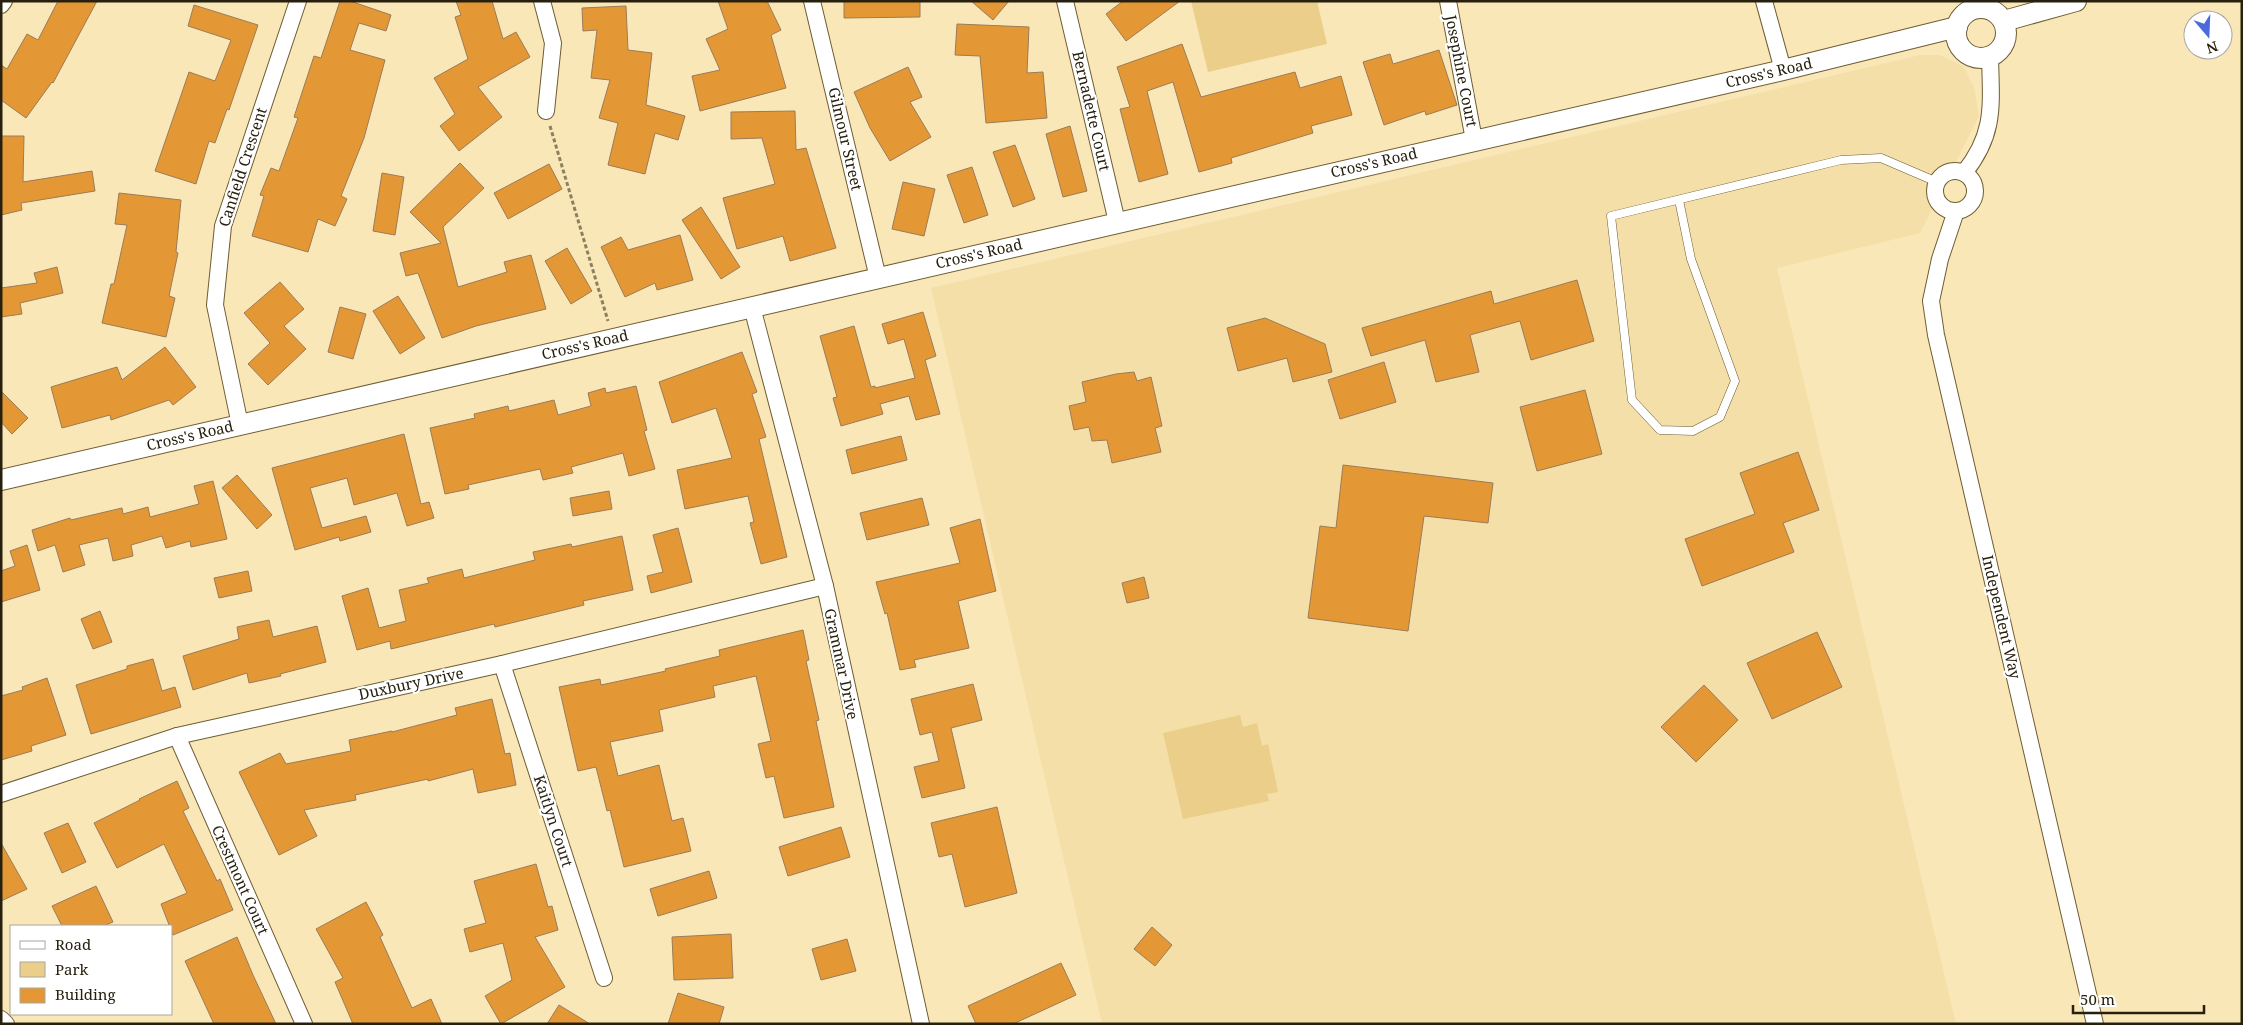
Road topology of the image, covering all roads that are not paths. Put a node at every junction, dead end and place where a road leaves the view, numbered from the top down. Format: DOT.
graph roads {
  1 [pos="4,1"];
  2 [pos="298,1"];
  3 [pos="542,1"];
  4 [pos="812,1"];
  5 [pos="1066,1"];
  6 [pos="1448,1"];
  7 [pos="1764,1"];
  8 [pos="2076,1"];
  9 [pos="1,5"];
  10 [pos="1972,10"];
  11 [pos="2004,21"];
  12 [pos="1990,56"];
  13 [pos="1783,70"];
  14 [pos="546,111"];
  15 [pos="1474,140"];
  16 [pos="1964,173"];
  17 [pos="1937,182"];
  18 [pos="1679,200"];
  19 [pos="1956,211"];
  20 [pos="1116,222"];
  21 [pos="878,278"];
  22 [pos="752,307"];
  23 [pos="240,425"];
  24 [pos="1,480"];
  25 [pos="824,586"];
  26 [pos="502,664"];
  27 [pos="176,736"];
  28 [pos="1,794"];
  29 [pos="604,978"];
  30 [pos="1,1020"];
  31 [pos="6,1024"];
  32 [pos="304,1024"];
  33 [pos="921,1024"];
  34 [pos="2095,1024"];
  1 -- 9 [label="street"];
  2 -- 23 [label="street, Canfield Crescent"];
  3 -- 14 [label="street"];
  4 -- 21 [label="street, Gilmour Street"];
  5 -- 20 [label="street, Bernadette Court"];
  6 -- 15 [label="street, Josephine Court"];
  7 -- 13 [label="street"];
  8 -- 11 [label="street"];
  10 -- 11 [label="street"];
  10 -- 12 [label="street"];
  10 -- 13 [label="street, Cross's Road"];
  11 -- 12 [label="street"];
  12 -- 16 [label="street"];
  13 -- 15 [label="street, Cross's Road"];
  15 -- 20 [label="street, Cross's Road"];
  16 -- 17 [label="street"];
  16 -- 19 [label="street"];
  17 -- 18 [label="lane"];
  17 -- 19 [label="street"];
  18 -- 18 [label="lane"];
  19 -- 34 [label="street, Independent Way"];
  20 -- 21 [label="street, Cross's Road"];
  21 -- 22 [label="street, Cross's Road"];
  22 -- 23 [label="street, Cross's Road"];
  22 -- 25 [label="street, Grammar Drive"];
  23 -- 24 [label="street, Cross's Road"];
  25 -- 26 [label="street, Duxbury Drive"];
  25 -- 33 [label="street, Grammar Drive"];
  26 -- 27 [label="street, Duxbury Drive"];
  26 -- 29 [label="street, Kaitlyn Court"];
  27 -- 28 [label="street, Duxbury Drive"];
  27 -- 32 [label="street, Crestmont Court"];
  30 -- 31 [label="street"];
}
